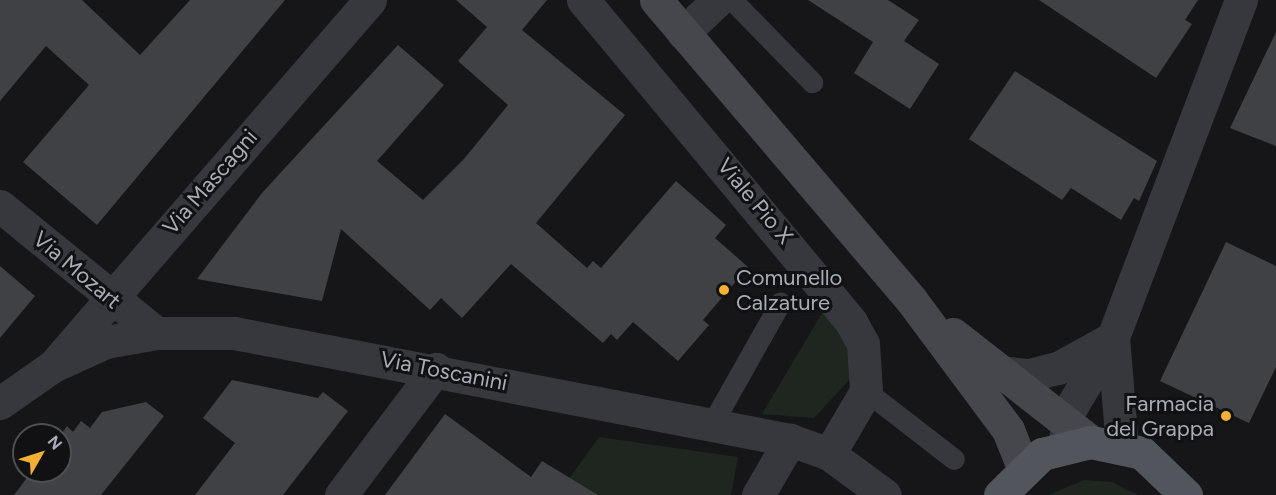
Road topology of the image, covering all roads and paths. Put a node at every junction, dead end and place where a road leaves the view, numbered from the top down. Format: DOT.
graph roads {
  1 [pos="370,0"];
  2 [pos="584,0"];
  3 [pos="656,0"];
  4 [pos="718,0"];
  5 [pos="732,0"];
  6 [pos="1241,0"];
  7 [pos="683,33"];
  8 [pos="812,82"];
  9 [pos="0,206"];
  10 [pos="109,298"];
  11 [pos="912,301"];
  12 [pos="780,303"];
  13 [pos="156,333"];
  14 [pos="1113,337"];
  15 [pos="53,366"];
  16 [pos="436,369"];
  17 [pos="999,372"];
  18 [pos="866,391"];
  19 [pos="0,403"];
  20 [pos="713,423"];
  21 [pos="790,440"];
  22 [pos="1086,440"];
  23 [pos="829,454"];
  24 [pos="954,459"];
  25 [pos="1023,467"];
  26 [pos="341,495"];
  27 [pos="758,495"];
  28 [pos="885,495"];
  29 [pos="1000,495"];
  30 [pos="1186,495"];
  1 -- 10 [label="street, Via Mascagni"];
  2 -- 18 [label="street, Viale Pio X"];
  3 -- 7 [label="main road"];
  4 -- 7 [label="street"];
  5 -- 8 [label="lane"];
  6 -- 14 [label="street"];
  7 -- 11 [label="main road"];
  9 -- 10 [label="street, Via Mozart"];
  10 -- 13 [label="street, Via Mozart"];
  10 -- 15 [label="street, Via Mascagni"];
  11 -- 17 [label="main road"];
  11 -- 25 [label="main road"];
  12 -- 20 [label="lane"];
  13 -- 15 [label="street, Via Toscanini"];
  13 -- 16 [label="street, Via Toscanini"];
  14 -- 17 [label="street"];
  14 -- 22 [label="street"];
  14 -- 22 [label="street"];
  15 -- 19 [label="street, Via Toscanini"];
  16 -- 20 [label="street, Via Toscanini"];
  16 -- 26 [label="street"];
  17 -- 22 [label="main road"];
  18 -- 23 [label="street"];
  18 -- 24 [label="lane"];
  20 -- 21 [label="street, Via Toscanini"];
  21 -- 23 [label="street, Via Toscanini"];
  21 -- 27 [label="street"];
  22 -- 25 [label="main road"];
  22 -- 30 [label="main road"];
  23 -- 28 [label="street, Via Toscanini"];
  25 -- 29 [label="main road"];
}
